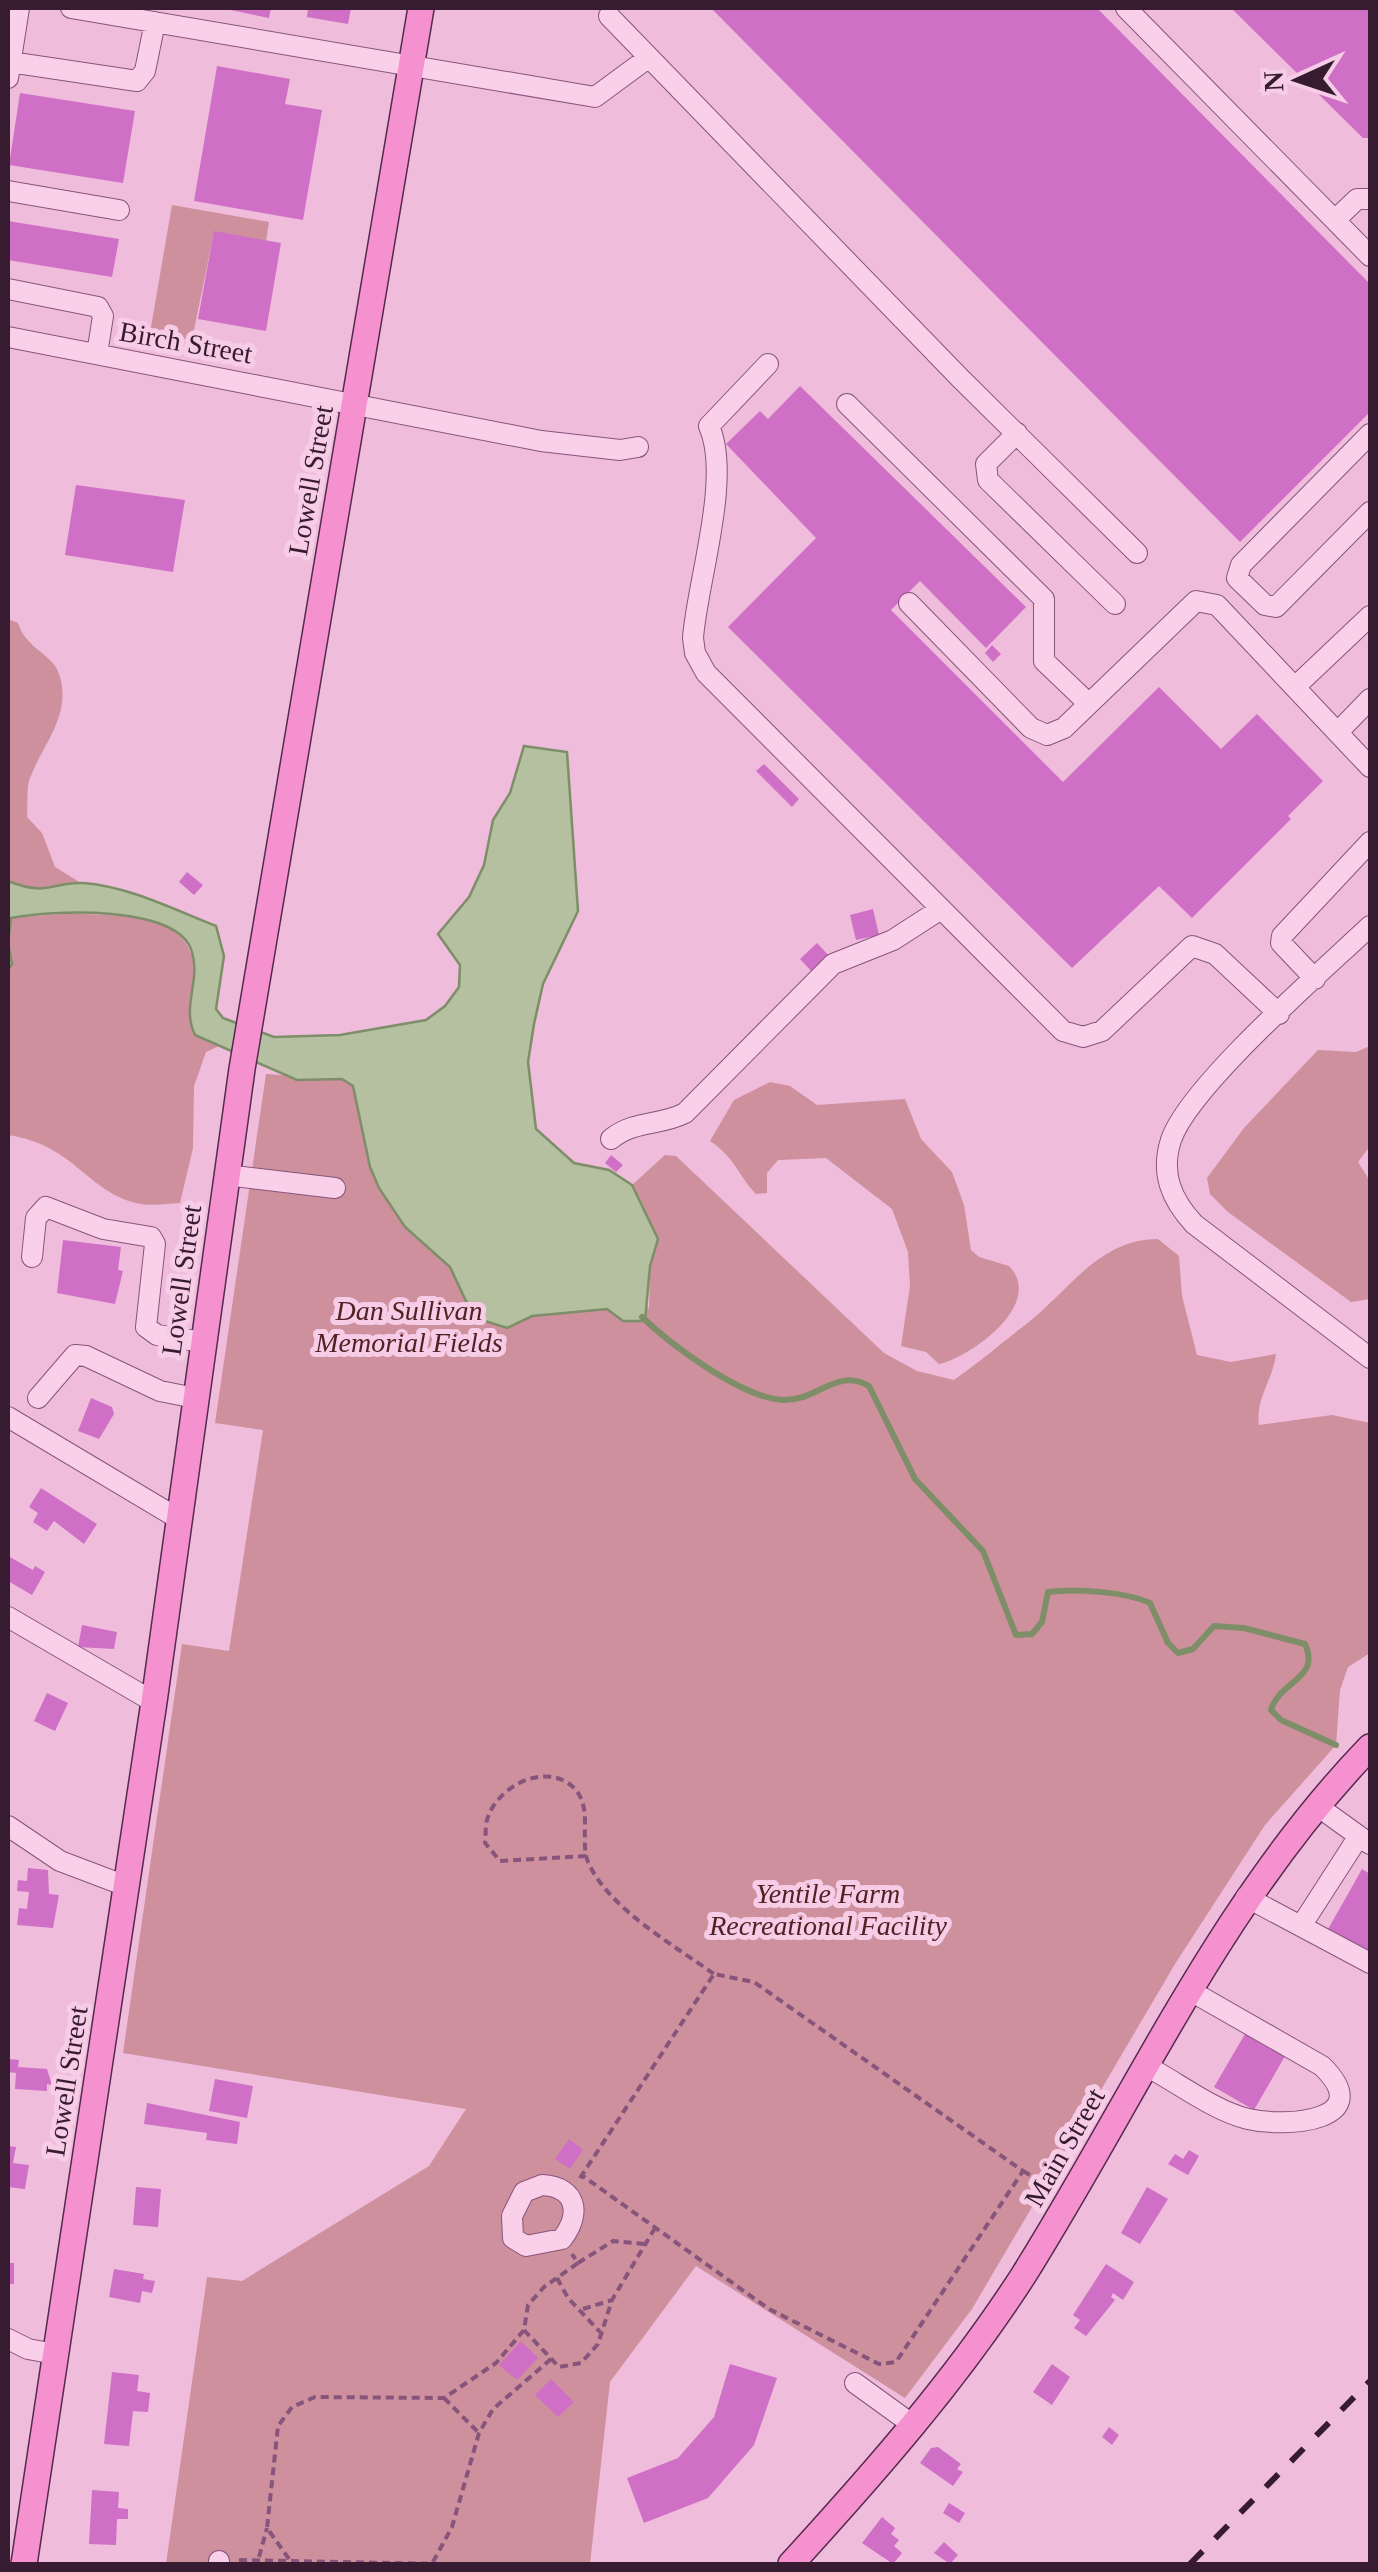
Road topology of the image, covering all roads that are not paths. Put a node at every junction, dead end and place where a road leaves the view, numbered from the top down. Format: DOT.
graph roads {
  1 [pos="18,8"];
  2 [pos="71,8"];
  3 [pos="420,8"];
  4 [pos="1126,8"];
  5 [pos="609,16"];
  6 [pos="155,22"];
  7 [pos="648,58"];
  8 [pos="411,66"];
  9 [pos="9,70"];
  10 [pos="8,192"];
  11 [pos="1370,199"];
  12 [pos="119,210"];
  13 [pos="1335,220"];
  14 [pos="1370,256"];
  15 [pos="8,289"];
  16 [pos="8,338"];
  17 [pos="97,354"];
  18 [pos="768,364"];
  19 [pos="354,402"];
  20 [pos="847,404"];
  21 [pos="1017,433"];
  22 [pos="1370,434"];
  23 [pos="638,447"];
  24 [pos="1370,512"];
  25 [pos="1137,553"];
  26 [pos="910,603"];
  27 [pos="1115,604"];
  28 [pos="1370,616"];
  29 [pos="1296,688"];
  30 [pos="1370,699"];
  31 [pos="1089,704"];
  32 [pos="1338,732"];
  33 [pos="1370,767"];
  34 [pos="1370,842"];
  35 [pos="941,908"];
  36 [pos="1370,926"];
  37 [pos="1315,979"];
  38 [pos="1279,1014"];
  39 [pos="611,1140"];
  40 [pos="226,1175"];
  41 [pos="335,1188"];
  42 [pos="32,1258"];
  43 [pos="203,1342"];
  44 [pos="1370,1358"];
  45 [pos="38,1398"];
  46 [pos="195,1398"];
  47 [pos="8,1416"];
  48 [pos="178,1520"];
  49 [pos="8,1618"];
  50 [pos="154,1702"];
  51 [pos="1370,1747"];
  52 [pos="1316,1805"];
  53 [pos="8,1826"];
  54 [pos="1364,1840"];
  55 [pos="126,1886"];
  56 [pos="1246,1897"];
  57 [pos="1301,1926"];
  58 [pos="1370,1963"];
  59 [pos="1190,1990"];
  60 [pos="1146,2066"];
  61 [pos="8,2339"];
  62 [pos="55,2354"];
  63 [pos="855,2383"];
  64 [pos="913,2425"];
  65 [pos="24,2564"];
  66 [pos="791,2564"];
  1 -- 9 [label="street"];
  2 -- 6 [label="street"];
  3 -- 8 [label="main road, Lowell Street"];
  4 -- 13 [label="street"];
  5 -- 7 [label="street"];
  6 -- 8 [label="street"];
  6 -- 9 [label="street"];
  7 -- 8 [label="street"];
  7 -- 21 [label="street"];
  8 -- 19 [label="main road, Lowell Street"];
  10 -- 12 [label="street"];
  11 -- 13 [label="street"];
  13 -- 14 [label="street"];
  15 -- 17 [label="street"];
  16 -- 17 [label="street, Birch Street"];
  17 -- 19 [label="street, Birch Street"];
  18 -- 35 [label="street"];
  19 -- 23 [label="street, Birch Street"];
  19 -- 40 [label="main road, Lowell Street"];
  20 -- 31 [label="street"];
  21 -- 25 [label="street"];
  21 -- 27 [label="street"];
  22 -- 24 [label="street"];
  26 -- 31 [label="street"];
  28 -- 29 [label="street"];
  29 -- 31 [label="street"];
  29 -- 32 [label="street"];
  30 -- 32 [label="street"];
  32 -- 33 [label="street"];
  34 -- 37 [label="street"];
  35 -- 38 [label="street"];
  35 -- 39 [label="street"];
  36 -- 37 [label="street"];
  37 -- 38 [label="street"];
  38 -- 44 [label="street"];
  40 -- 41 [label="street"];
  40 -- 43 [label="main road, Lowell Street"];
  42 -- 43 [label="street"];
  43 -- 46 [label="main road, Lowell Street"];
  45 -- 46 [label="street"];
  46 -- 48 [label="main road, Lowell Street"];
  47 -- 48 [label="street"];
  48 -- 50 [label="main road, Lowell Street"];
  49 -- 50 [label="street"];
  50 -- 55 [label="main road, Lowell Street"];
  51 -- 52 [label="main road, Main Street"];
  52 -- 54 [label="street"];
  52 -- 56 [label="main road, Main Street"];
  53 -- 55 [label="street"];
  54 -- 57 [label="street"];
  55 -- 62 [label="main road, Lowell Street"];
  56 -- 57 [label="street"];
  56 -- 59 [label="main road, Main Street"];
  57 -- 58 [label="street"];
  59 -- 60 [label="main road, Main Street"];
  59 -- 60 [label="street"];
  60 -- 64 [label="main road, Main Street"];
  61 -- 62 [label="street"];
  62 -- 65 [label="main road, Lowell Street"];
  63 -- 64 [label="street"];
  64 -- 66 [label="main road, Main Street"];
}
